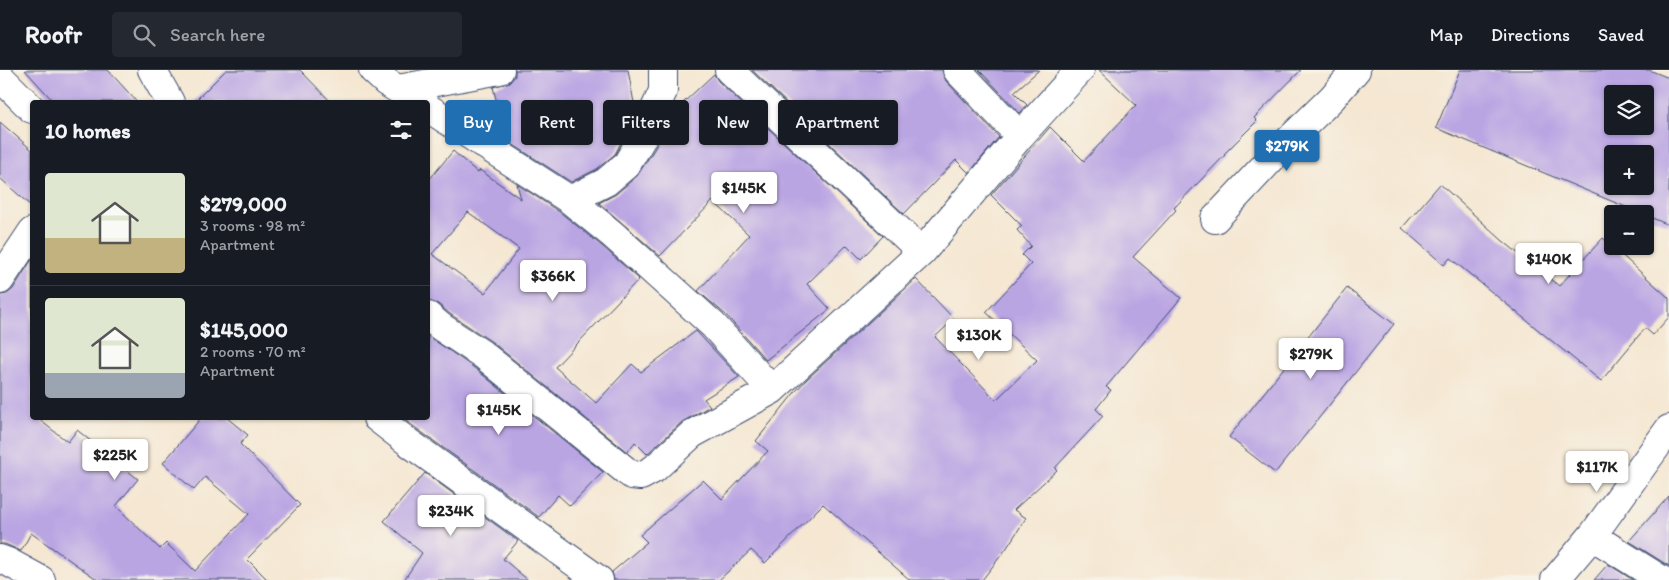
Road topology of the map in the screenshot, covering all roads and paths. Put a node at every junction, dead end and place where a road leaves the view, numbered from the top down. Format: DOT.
graph roads {
  1 [pos="152,70"];
  2 [pos="372,70"];
  3 [pos="500,70"];
  4 [pos="663,70"];
  5 [pos="729,70"];
  6 [pos="957,70"];
  7 [pos="1080,70"];
  8 [pos="1356,70"];
  9 [pos="0,77"];
  10 [pos="409,96"];
  11 [pos="169,100"];
  12 [pos="30,107"];
  13 [pos="430,109"];
  14 [pos="1020,136"];
  15 [pos="570,200"];
  16 [pos="1215,218"];
  17 [pos="30,233"];
  18 [pos="9,249"];
  19 [pos="922,252"];
  20 [pos="0,280"];
  21 [pos="430,317"];
  22 [pos="772,390"];
  23 [pos="380,420"];
  24 [pos="1669,429"];
  25 [pos="1592,536"];
  26 [pos="0,559"];
  27 [pos="583,576"];
  28 [pos="41,580"];
  29 [pos="1555,580"];
  30 [pos="1662,580"];
  1 -- 11 [label="street"];
  2 -- 10 [label="street"];
  3 -- 10 [label="street"];
  4 -- 15 [label="street"];
  5 -- 19 [label="street"];
  6 -- 14 [label="street"];
  7 -- 14 [label="street"];
  8 -- 16 [label="street"];
  9 -- 12 [label="street"];
  13 -- 15 [label="street"];
  14 -- 19 [label="street"];
  15 -- 22 [label="street"];
  17 -- 18 [label="street"];
  18 -- 20 [label="street"];
  19 -- 22 [label="street"];
  21 -- 22 [label="street"];
  23 -- 27 [label="street"];
  24 -- 25 [label="street"];
  25 -- 29 [label="street"];
  25 -- 30 [label="street"];
  26 -- 28 [label="street"];
}
